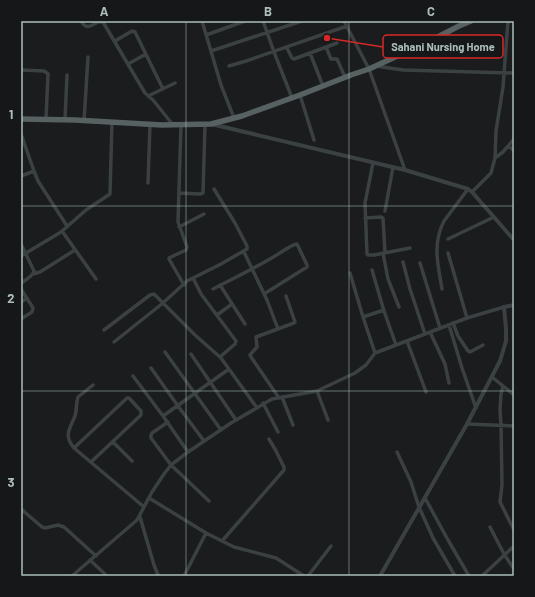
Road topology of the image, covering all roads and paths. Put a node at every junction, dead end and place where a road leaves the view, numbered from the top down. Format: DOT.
graph roads {
  1 [pos="81,21"];
  2 [pos="202,21"];
  3 [pos="245,21"];
  4 [pos="263,21"];
  5 [pos="302,21"];
  6 [pos="344,21"];
  7 [pos="470,21"];
  8 [pos="508,21"];
  9 [pos="347,26"];
  10 [pos="267,33"];
  11 [pos="206,35"];
  12 [pos="115,41"];
  13 [pos="337,43"];
  14 [pos="326,47"];
  15 [pos="287,48"];
  16 [pos="211,50"];
  17 [pos="274,52"];
  18 [pos="310,53"];
  19 [pos="146,54"];
  20 [pos="88,57"];
  21 [pos="128,64"];
  22 [pos="229,66"];
  23 [pos="376,66"];
  24 [pos="369,69"];
  25 [pos="21,70"];
  26 [pos="505,73"];
  27 [pos="514,73"];
  28 [pos="67,75"];
  29 [pos="345,77"];
  30 [pos="175,83"];
  31 [pos="323,86"];
  32 [pos="164,89"];
  33 [pos="300,95"];
  34 [pos="148,96"];
  35 [pos="292,98"];
  36 [pos="234,118"];
  37 [pos="21,119"];
  38 [pos="46,119"];
  39 [pos="65,120"];
  40 [pos="84,121"];
  41 [pos="112,122"];
  42 [pos="150,124"];
  43 [pos="173,124"];
  44 [pos="208,124"];
  45 [pos="181,125"];
  46 [pos="21,134"];
  47 [pos="514,139"];
  48 [pos="314,140"];
  49 [pos="509,146"];
  50 [pos="514,151"];
  51 [pos="495,158"];
  52 [pos="373,163"];
  53 [pos="393,168"];
  54 [pos="405,170"];
  55 [pos="34,171"];
  56 [pos="21,176"];
  57 [pos="148,183"];
  58 [pos="214,189"];
  59 [pos="468,189"];
  60 [pos="472,192"];
  61 [pos="179,193"];
  62 [pos="385,211"];
  63 [pos="204,214"];
  64 [pos="494,217"];
  65 [pos="365,218"];
  66 [pos="67,226"];
  67 [pos="179,227"];
  68 [pos="62,231"];
  69 [pos="448,239"];
  70 [pos="514,240"];
  71 [pos="21,244"];
  72 [pos="410,248"];
  73 [pos="75,250"];
  74 [pos="244,252"];
  75 [pos="25,253"];
  76 [pos="384,253"];
  77 [pos="448,253"];
  78 [pos="21,256"];
  79 [pos="403,262"];
  80 [pos="420,263"];
  81 [pos="252,269"];
  82 [pos="372,270"];
  83 [pos="350,273"];
  84 [pos="33,274"];
  85 [pos="193,278"];
  86 [pos="96,279"];
  87 [pos="21,283"];
  88 [pos="184,284"];
  89 [pos="220,285"];
  90 [pos="21,289"];
  91 [pos="214,289"];
  92 [pos="442,289"];
  93 [pos="264,294"];
  94 [pos="286,296"];
  95 [pos="27,298"];
  96 [pos="21,302"];
  97 [pos="163,303"];
  98 [pos="232,304"];
  99 [pos="514,304"];
  100 [pos="399,307"];
  101 [pos="504,307"];
  102 [pos="384,310"];
  103 [pos="216,316"];
  104 [pos="363,317"];
  105 [pos="467,318"];
  106 [pos="21,319"];
  107 [pos="453,323"];
  108 [pos="245,324"];
  109 [pos="449,325"];
  110 [pos="440,328"];
  111 [pos="278,329"];
  112 [pos="104,330"];
  113 [pos="430,332"];
  114 [pos="425,334"];
  115 [pos="408,341"];
  116 [pos="114,342"];
  117 [pos="396,345"];
  118 [pos="483,345"];
  119 [pos="165,352"];
  120 [pos="191,354"];
  121 [pos="375,354"];
  122 [pos="220,357"];
  123 [pos="151,368"];
  124 [pos="229,369"];
  125 [pos="133,376"];
  126 [pos="492,377"];
  127 [pos="211,383"];
  128 [pos="449,383"];
  129 [pos="93,385"];
  130 [pos="503,386"];
  131 [pos="317,391"];
  132 [pos="426,392"];
  133 [pos="196,393"];
  134 [pos="514,395"];
  135 [pos="280,397"];
  136 [pos="263,404"];
  137 [pos="178,406"];
  138 [pos="257,408"];
  139 [pos="476,408"];
  140 [pos="163,416"];
  141 [pos="236,420"];
  142 [pos="328,420"];
  143 [pos="168,422"];
  144 [pos="467,424"];
  145 [pos="293,425"];
  146 [pos="501,425"];
  147 [pos="514,426"];
  148 [pos="221,430"];
  149 [pos="278,432"];
  150 [pos="269,439"];
  151 [pos="204,441"];
  152 [pos="113,442"];
  153 [pos="74,448"];
  154 [pos="188,452"];
  155 [pos="397,452"];
  156 [pos="132,461"];
  157 [pos="91,462"];
  158 [pos="171,466"];
  159 [pos="149,498"];
  160 [pos="425,498"];
  161 [pos="209,500"];
  162 [pos="144,507"];
  163 [pos="420,508"];
  164 [pos="21,509"];
  165 [pos="140,517"];
  166 [pos="490,527"];
  167 [pos="514,530"];
  168 [pos="206,533"];
  169 [pos="222,541"];
  170 [pos="331,546"];
  171 [pos="514,546"];
  172 [pos="504,554"];
  173 [pos="96,556"];
  174 [pos="90,560"];
  175 [pos="514,569"];
  176 [pos="158,575"];
  177 [pos="72,576"];
  178 [pos="107,576"];
  179 [pos="184,576"];
  180 [pos="304,576"];
  181 [pos="308,576"];
  182 [pos="380,576"];
  183 [pos="455,576"];
  184 [pos="469,576"];
  185 [pos="482,576"];
  1 -- 12 [label="street"];
  2 -- 11 [label="street"];
  3 -- 11 [label="street"];
  4 -- 10 [label="street"];
  5 -- 10 [label="street"];
  6 -- 9 [label="street"];
  7 -- 23 [label="main road"];
  8 -- 26 [label="street"];
  9 -- 15 [label="street"];
  9 -- 24 [label="street"];
  10 -- 16 [label="street"];
  10 -- 17 [label="street"];
  11 -- 16 [label="street"];
  12 -- 19 [label="street"];
  12 -- 21 [label="street"];
  13 -- 14 [label="street"];
  14 -- 18 [label="street"];
  14 -- 29 [label="street"];
  15 -- 17 [label="street"];
  15 -- 18 [label="street"];
  16 -- 36 [label="street"];
  17 -- 22 [label="street"];
  17 -- 35 [label="street"];
  18 -- 31 [label="street"];
  19 -- 21 [label="street"];
  19 -- 32 [label="street"];
  20 -- 40 [label="street"];
  21 -- 34 [label="street"];
  23 -- 24 [label="main road"];
  23 -- 26 [label="street"];
  24 -- 29 [label="main road"];
  24 -- 54 [label="street"];
  25 -- 38 [label="street"];
  26 -- 27 [label="street"];
  26 -- 51 [label="street"];
  28 -- 39 [label="street"];
  29 -- 31 [label="main road"];
  30 -- 32 [label="street"];
  31 -- 33 [label="main road"];
  32 -- 34 [label="street"];
  33 -- 35 [label="main road"];
  33 -- 48 [label="street"];
  34 -- 43 [label="street"];
  35 -- 36 [label="main road"];
  36 -- 44 [label="main road"];
  37 -- 38 [label="main road"];
  38 -- 39 [label="main road"];
  39 -- 40 [label="main road"];
  40 -- 41 [label="main road"];
  41 -- 42 [label="main road"];
  41 -- 66 [label="street"];
  42 -- 43 [label="main road"];
  42 -- 57 [label="street"];
  43 -- 45 [label="main road"];
  44 -- 45 [label="main road"];
  44 -- 52 [label="street"];
  44 -- 61 [label="street"];
  45 -- 61 [label="street"];
  46 -- 55 [label="street"];
  47 -- 49 [label="street"];
  49 -- 50 [label="street"];
  49 -- 51 [label="street"];
  51 -- 60 [label="street"];
  52 -- 53 [label="street"];
  52 -- 65 [label="street"];
  53 -- 54 [label="street"];
  53 -- 62 [label="street"];
  54 -- 59 [label="street"];
  55 -- 56 [label="street"];
  55 -- 66 [label="street"];
  58 -- 74 [label="street"];
  59 -- 60 [label="street"];
  59 -- 92 [label="street"];
  60 -- 64 [label="street"];
  61 -- 67 [label="street"];
  63 -- 67 [label="street"];
  64 -- 69 [label="street"];
  64 -- 70 [label="street"];
  65 -- 76 [label="street"];
  65 -- 76 [label="street"];
  66 -- 68 [label="street"];
  67 -- 88 [label="street"];
  68 -- 73 [label="street"];
  68 -- 75 [label="street"];
  71 -- 75 [label="street"];
  72 -- 76 [label="street"];
  73 -- 84 [label="street"];
  73 -- 86 [label="street"];
  74 -- 81 [label="street"];
  74 -- 85 [label="street"];
  75 -- 78 [label="street"];
  75 -- 84 [label="street"];
  76 -- 100 [label="street"];
  77 -- 105 [label="street"];
  79 -- 114 [label="street"];
  80 -- 110 [label="street"];
  81 -- 89 [label="street"];
  81 -- 93 [label="street"];
  81 -- 93 [label="street"];
  82 -- 102 [label="street"];
  83 -- 104 [label="street"];
  84 -- 87 [label="street"];
  85 -- 88 [label="street"];
  85 -- 103 [label="street"];
  88 -- 97 [label="street"];
  89 -- 91 [label="street"];
  89 -- 98 [label="street"];
  90 -- 95 [label="street"];
  93 -- 111 [label="street"];
  94 -- 111 [label="street"];
  95 -- 96 [label="street"];
  95 -- 106 [label="street"];
  97 -- 112 [label="street"];
  97 -- 116 [label="street"];
  97 -- 122 [label="street"];
  98 -- 103 [label="street"];
  98 -- 108 [label="street"];
  99 -- 101 [label="street"];
  101 -- 105 [label="street"];
  101 -- 126 [label="street"];
  102 -- 104 [label="street"];
  102 -- 117 [label="street"];
  103 -- 122 [label="street"];
  104 -- 121 [label="street"];
  105 -- 107 [label="street"];
  107 -- 109 [label="street"];
  107 -- 118 [label="street"];
  109 -- 110 [label="street"];
  109 -- 139 [label="street"];
  110 -- 113 [label="street"];
  111 -- 135 [label="street"];
  113 -- 114 [label="street"];
  113 -- 128 [label="street"];
  114 -- 115 [label="street"];
  115 -- 117 [label="street"];
  115 -- 132 [label="street"];
  117 -- 121 [label="street"];
  119 -- 133 [label="street"];
  120 -- 127 [label="street"];
  121 -- 131 [label="street"];
  122 -- 124 [label="street"];
  123 -- 137 [label="street"];
  124 -- 127 [label="street"];
  124 -- 138 [label="street"];
  125 -- 140 [label="street"];
  126 -- 130 [label="street"];
  126 -- 139 [label="street"];
  127 -- 133 [label="street"];
  127 -- 141 [label="street"];
  129 -- 153 [label="street"];
  130 -- 134 [label="street"];
  130 -- 146 [label="street"];
  131 -- 135 [label="street"];
  131 -- 142 [label="street"];
  133 -- 137 [label="street"];
  133 -- 148 [label="street"];
  135 -- 136 [label="street"];
  135 -- 145 [label="street"];
  136 -- 138 [label="street"];
  136 -- 149 [label="street"];
  137 -- 140 [label="street"];
  137 -- 151 [label="street"];
  138 -- 141 [label="street"];
  139 -- 144 [label="street"];
  140 -- 143 [label="street"];
  141 -- 148 [label="street"];
  143 -- 154 [label="street"];
  143 -- 158 [label="street"];
  144 -- 146 [label="street"];
  144 -- 160 [label="street"];
  146 -- 147 [label="street"];
  146 -- 167 [label="street"];
  148 -- 151 [label="street"];
  150 -- 169 [label="street"];
  151 -- 154 [label="street"];
  152 -- 153 [label="street"];
  152 -- 156 [label="street"];
  152 -- 157 [label="street"];
  153 -- 157 [label="street"];
  154 -- 158 [label="street"];
  155 -- 163 [label="street"];
  157 -- 162 [label="street"];
  158 -- 159 [label="street"];
  158 -- 161 [label="street"];
  159 -- 162 [label="street"];
  159 -- 168 [label="street"];
  160 -- 163 [label="street"];
  160 -- 184 [label="street"];
  162 -- 165 [label="street"];
  163 -- 182 [label="street"];
  163 -- 183 [label="street"];
  164 -- 173 [label="street"];
  165 -- 173 [label="street"];
  165 -- 176 [label="street"];
  166 -- 172 [label="street"];
  168 -- 169 [label="street"];
  168 -- 179 [label="street"];
  169 -- 180 [label="street"];
  170 -- 181 [label="street"];
  171 -- 172 [label="street"];
  172 -- 175 [label="street"];
  172 -- 185 [label="street"];
  173 -- 174 [label="street"];
  174 -- 177 [label="street"];
  174 -- 178 [label="street"];
}
